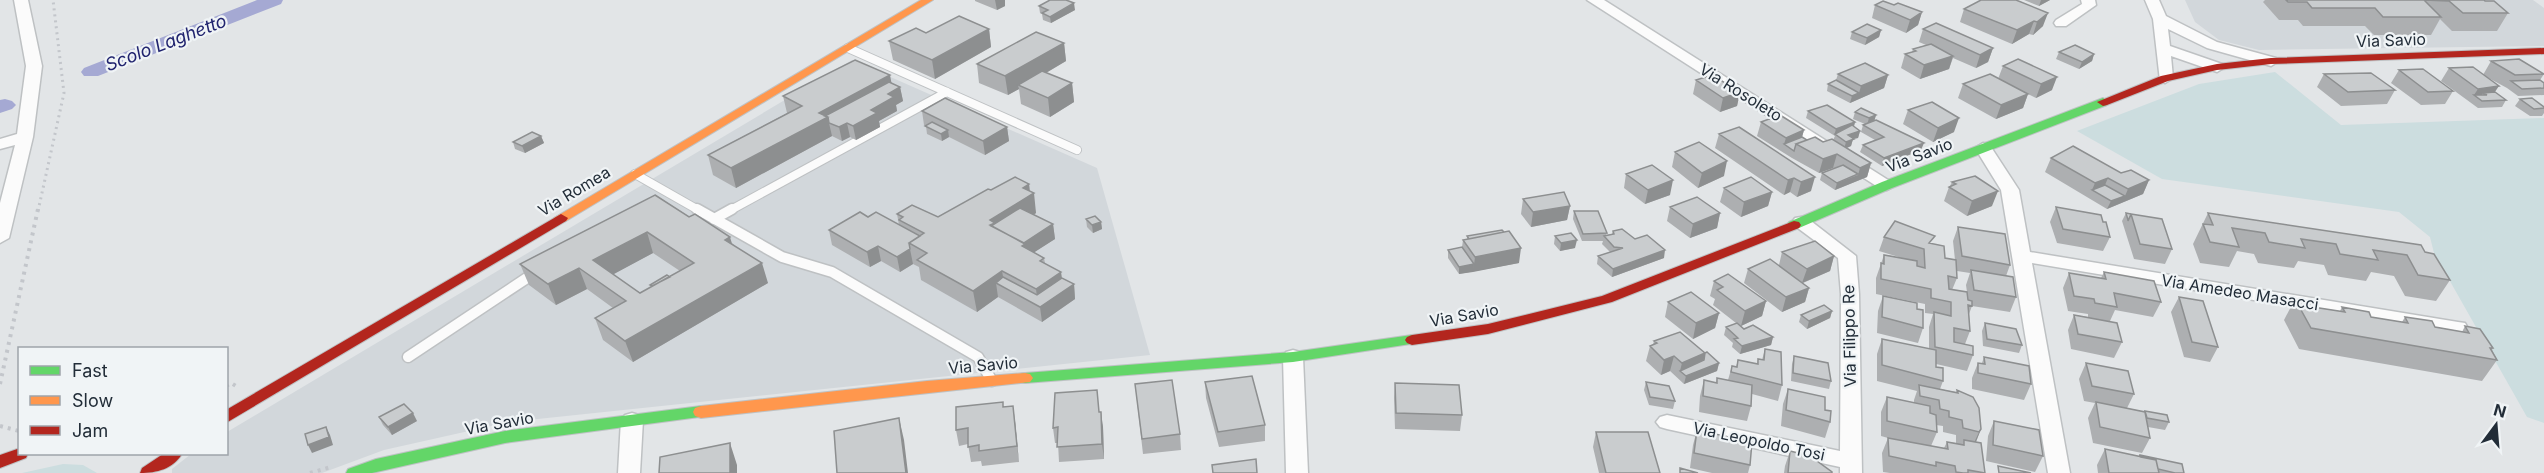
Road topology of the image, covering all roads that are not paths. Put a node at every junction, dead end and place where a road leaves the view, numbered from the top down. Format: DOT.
graph roads {
  1 [pos="21,0"];
  2 [pos="928,0"];
  3 [pos="1594,0"];
  4 [pos="2088,0"];
  5 [pos="2152,0"];
  6 [pos="2160,19"];
  7 [pos="2061,23"];
  8 [pos="2212,45"];
  9 [pos="848,48"];
  10 [pos="2164,49"];
  11 [pos="2544,51"];
  12 [pos="2271,61"];
  13 [pos="2217,67"];
  14 [pos="2165,78"];
  15 [pos="947,92"];
  16 [pos="25,137"];
  17 [pos="0,144"];
  18 [pos="1983,148"];
  19 [pos="1077,150"];
  20 [pos="635,174"];
  21 [pos="1887,185"];
  22 [pos="665,192"];
  23 [pos="655,198"];
  24 [pos="714,219"];
  25 [pos="1801,222"];
  26 [pos="0,238"];
  27 [pos="2022,256"];
  28 [pos="544,268"];
  29 [pos="2458,328"];
  30 [pos="408,357"];
  31 [pos="1293,357"];
  32 [pos="992,381"];
  33 [pos="230,415"];
  34 [pos="632,420"];
  35 [pos="1667,422"];
  36 [pos="171,455"];
  37 [pos="144,456"];
  38 [pos="1851,467"];
  39 [pos="147,472"];
  40 [pos="354,473"];
  41 [pos="629,473"];
  42 [pos="1297,473"];
  43 [pos="2058,473"];
  1 -- 16 [label="street"];
  2 -- 9 [label="street, Via Romea"];
  3 -- 21 [label="street, Via Rosoleto"];
  4 -- 7 [label="street"];
  5 -- 6 [label="street"];
  6 -- 8 [label="street"];
  6 -- 10 [label="street"];
  8 -- 12 [label="street"];
  8 -- 13 [label="street"];
  9 -- 15 [label="lane"];
  9 -- 20 [label="street, Via Romea"];
  10 -- 13 [label="street"];
  10 -- 14 [label="street"];
  11 -- 12 [label="street, Via Savio"];
  12 -- 13 [label="street, Via Savio"];
  13 -- 14 [label="street, Via Savio"];
  14 -- 18 [label="street, Via Savio"];
  15 -- 19 [label="lane"];
  15 -- 24 [label="lane"];
  16 -- 17 [label="street"];
  16 -- 26 [label="street"];
  18 -- 21 [label="street, Via Savio"];
  18 -- 27 [label="street"];
  20 -- 22 [label="lane"];
  20 -- 33 [label="street, Via Romea"];
  21 -- 25 [label="street, Via Savio"];
  22 -- 23 [label="lane"];
  22 -- 24 [label="lane"];
  24 -- 32 [label="lane"];
  25 -- 31 [label="street, Via Savio"];
  25 -- 38 [label="street, Via Filippo Re"];
  27 -- 29 [label="street, Via Amedeo Masacci"];
  27 -- 43 [label="street"];
  28 -- 30 [label="lane"];
  31 -- 32 [label="street, Via Savio"];
  31 -- 42 [label="street"];
  32 -- 34 [label="street, Via Savio"];
  34 -- 40 [label="street, Via Savio"];
  34 -- 41 [label="street"];
  35 -- 38 [label="street, Via Leopoldo Tosi"];
  36 -- 39 [label="street"];
  37 -- 39 [label="street"];
}
